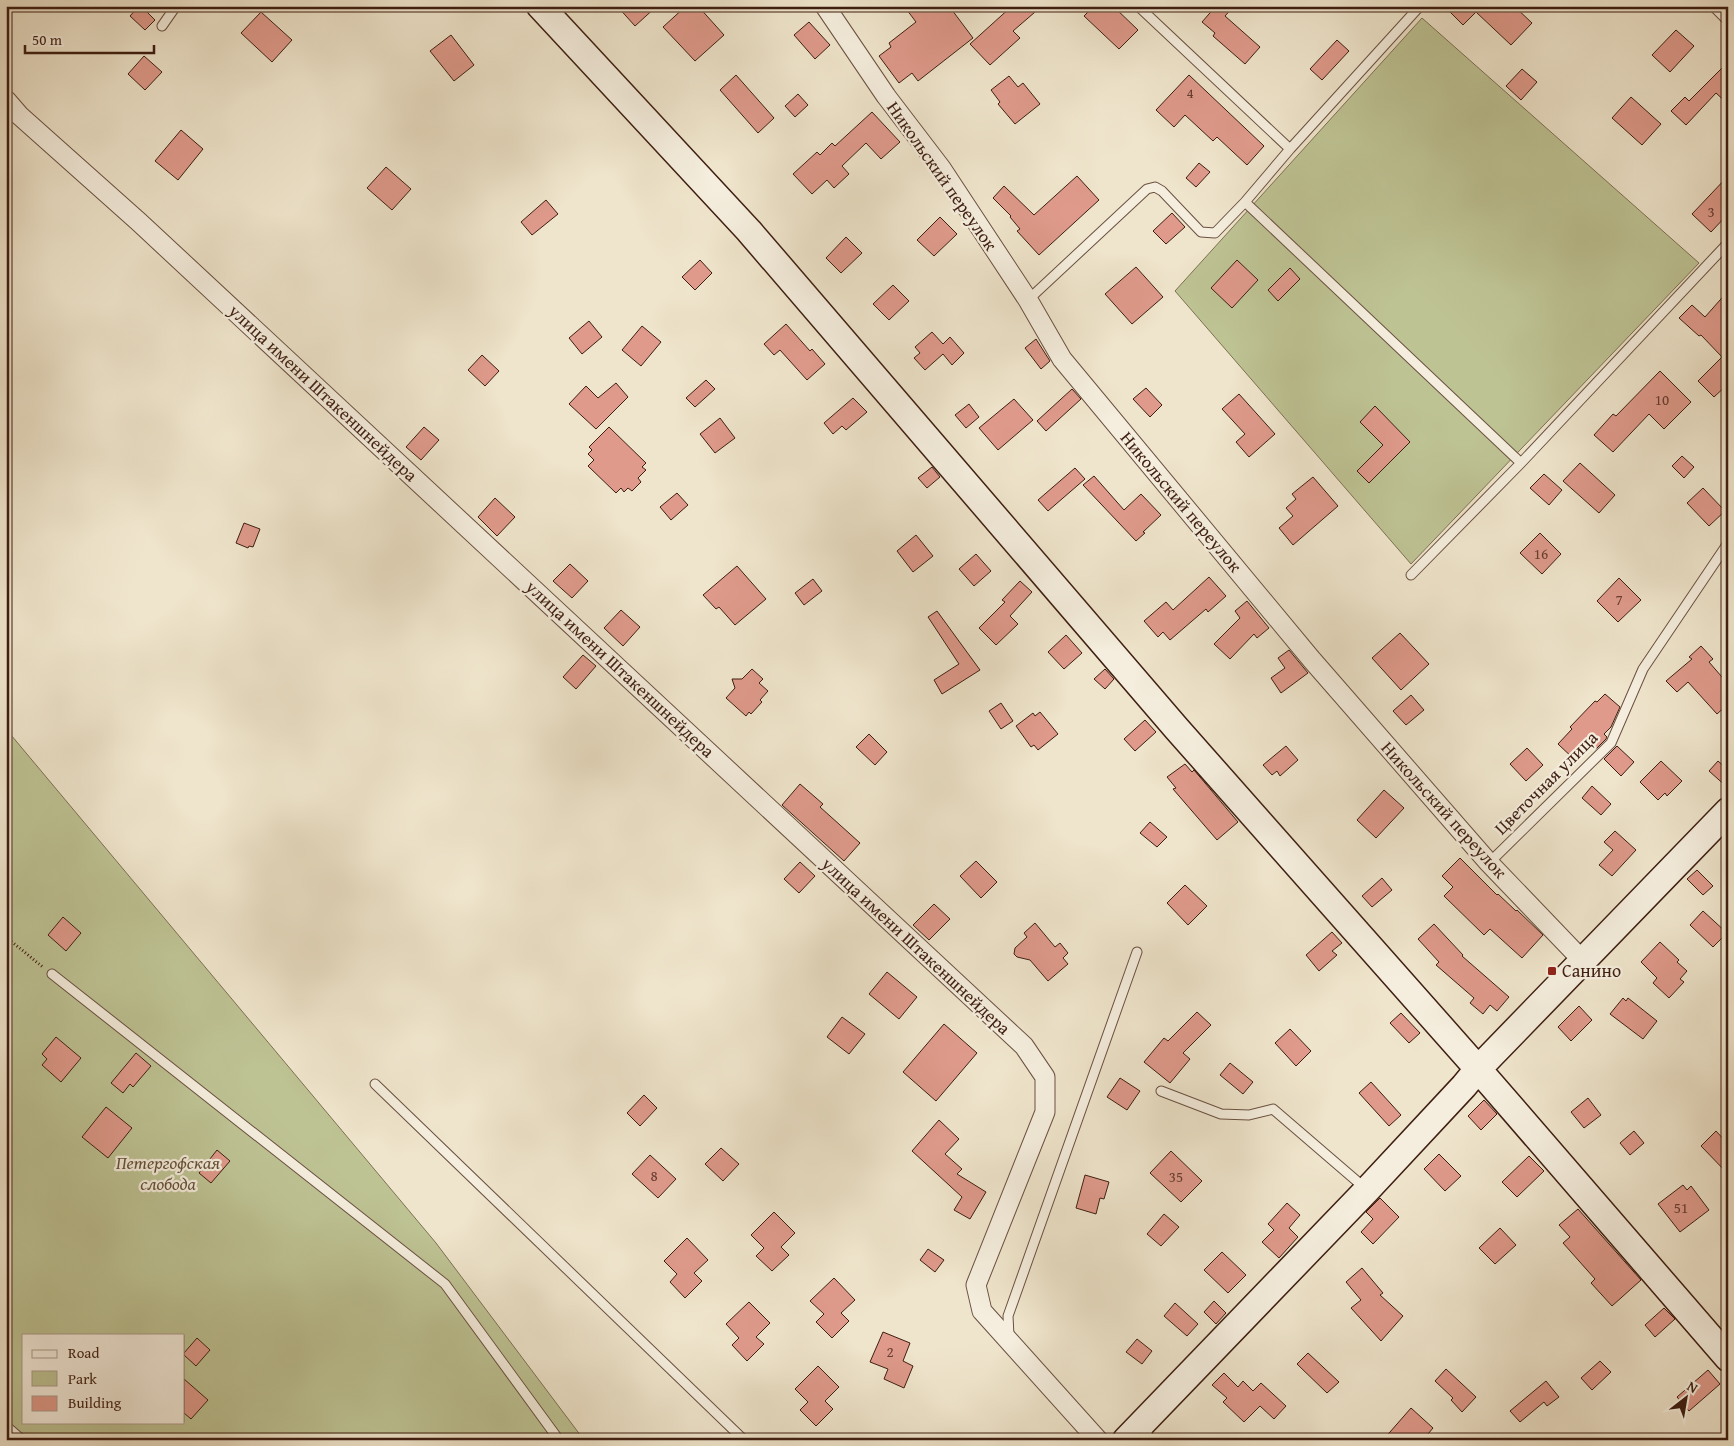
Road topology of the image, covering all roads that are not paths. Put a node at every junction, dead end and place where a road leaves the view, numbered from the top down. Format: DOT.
graph roads {
  1 [pos="176,6"];
  2 [pos="540,6"];
  3 [pos="825,6"];
  4 [pos="1138,6"];
  5 [pos="1420,6"];
  6 [pos="1712,6"];
  7 [pos="1728,21"];
  8 [pos="162,26"];
  9 [pos="6,100"];
  10 [pos="1290,149"];
  11 [pos="1245,202"];
  12 [pos="1728,243"];
  13 [pos="1028,300"];
  14 [pos="1520,463"];
  15 [pos="1728,543"];
  16 [pos="1411,575"];
  17 [pos="1728,811"];
  18 [pos="1489,862"];
  19 [pos="1137,952"];
  20 [pos="1584,961"];
  21 [pos="52,974"];
  22 [pos="1478,1069"];
  23 [pos="375,1084"];
  24 [pos="1162,1091"];
  25 [pos="1367,1190"];
  26 [pos="1004,1335"];
  27 [pos="1728,1358"];
  28 [pos="6,1426"];
  29 [pos="1146,1430"];
  30 [pos="22,1440"];
  31 [pos="559,1440"];
  32 [pos="744,1440"];
  33 [pos="1098,1440"];
  34 [pos="1126,1440"];
  1 -- 8 [label="lane"];
  2 -- 22 [label="street"];
  3 -- 13 [label="street, Никольский переулок"];
  4 -- 10 [label="lane"];
  5 -- 10 [label="lane"];
  6 -- 7 [label="lane"];
  9 -- 26 [label="street, улица имени Штакеншнейдера"];
  10 -- 11 [label="lane"];
  11 -- 13 [label="lane"];
  11 -- 14 [label="lane"];
  12 -- 14 [label="lane"];
  13 -- 18 [label="street, Никольский переулок"];
  14 -- 16 [label="lane"];
  15 -- 18 [label="lane, Цветочная улица"];
  17 -- 20 [label="street"];
  18 -- 20 [label="street, Никольский переулок"];
  19 -- 26 [label="lane"];
  20 -- 22 [label="street"];
  21 -- 31 [label="lane"];
  22 -- 25 [label="street"];
  22 -- 27 [label="street"];
  23 -- 32 [label="lane"];
  24 -- 25 [label="lane"];
  25 -- 29 [label="street"];
  26 -- 33 [label="street"];
  28 -- 30 [label="lane"];
  29 -- 34 [label="street"];
}
